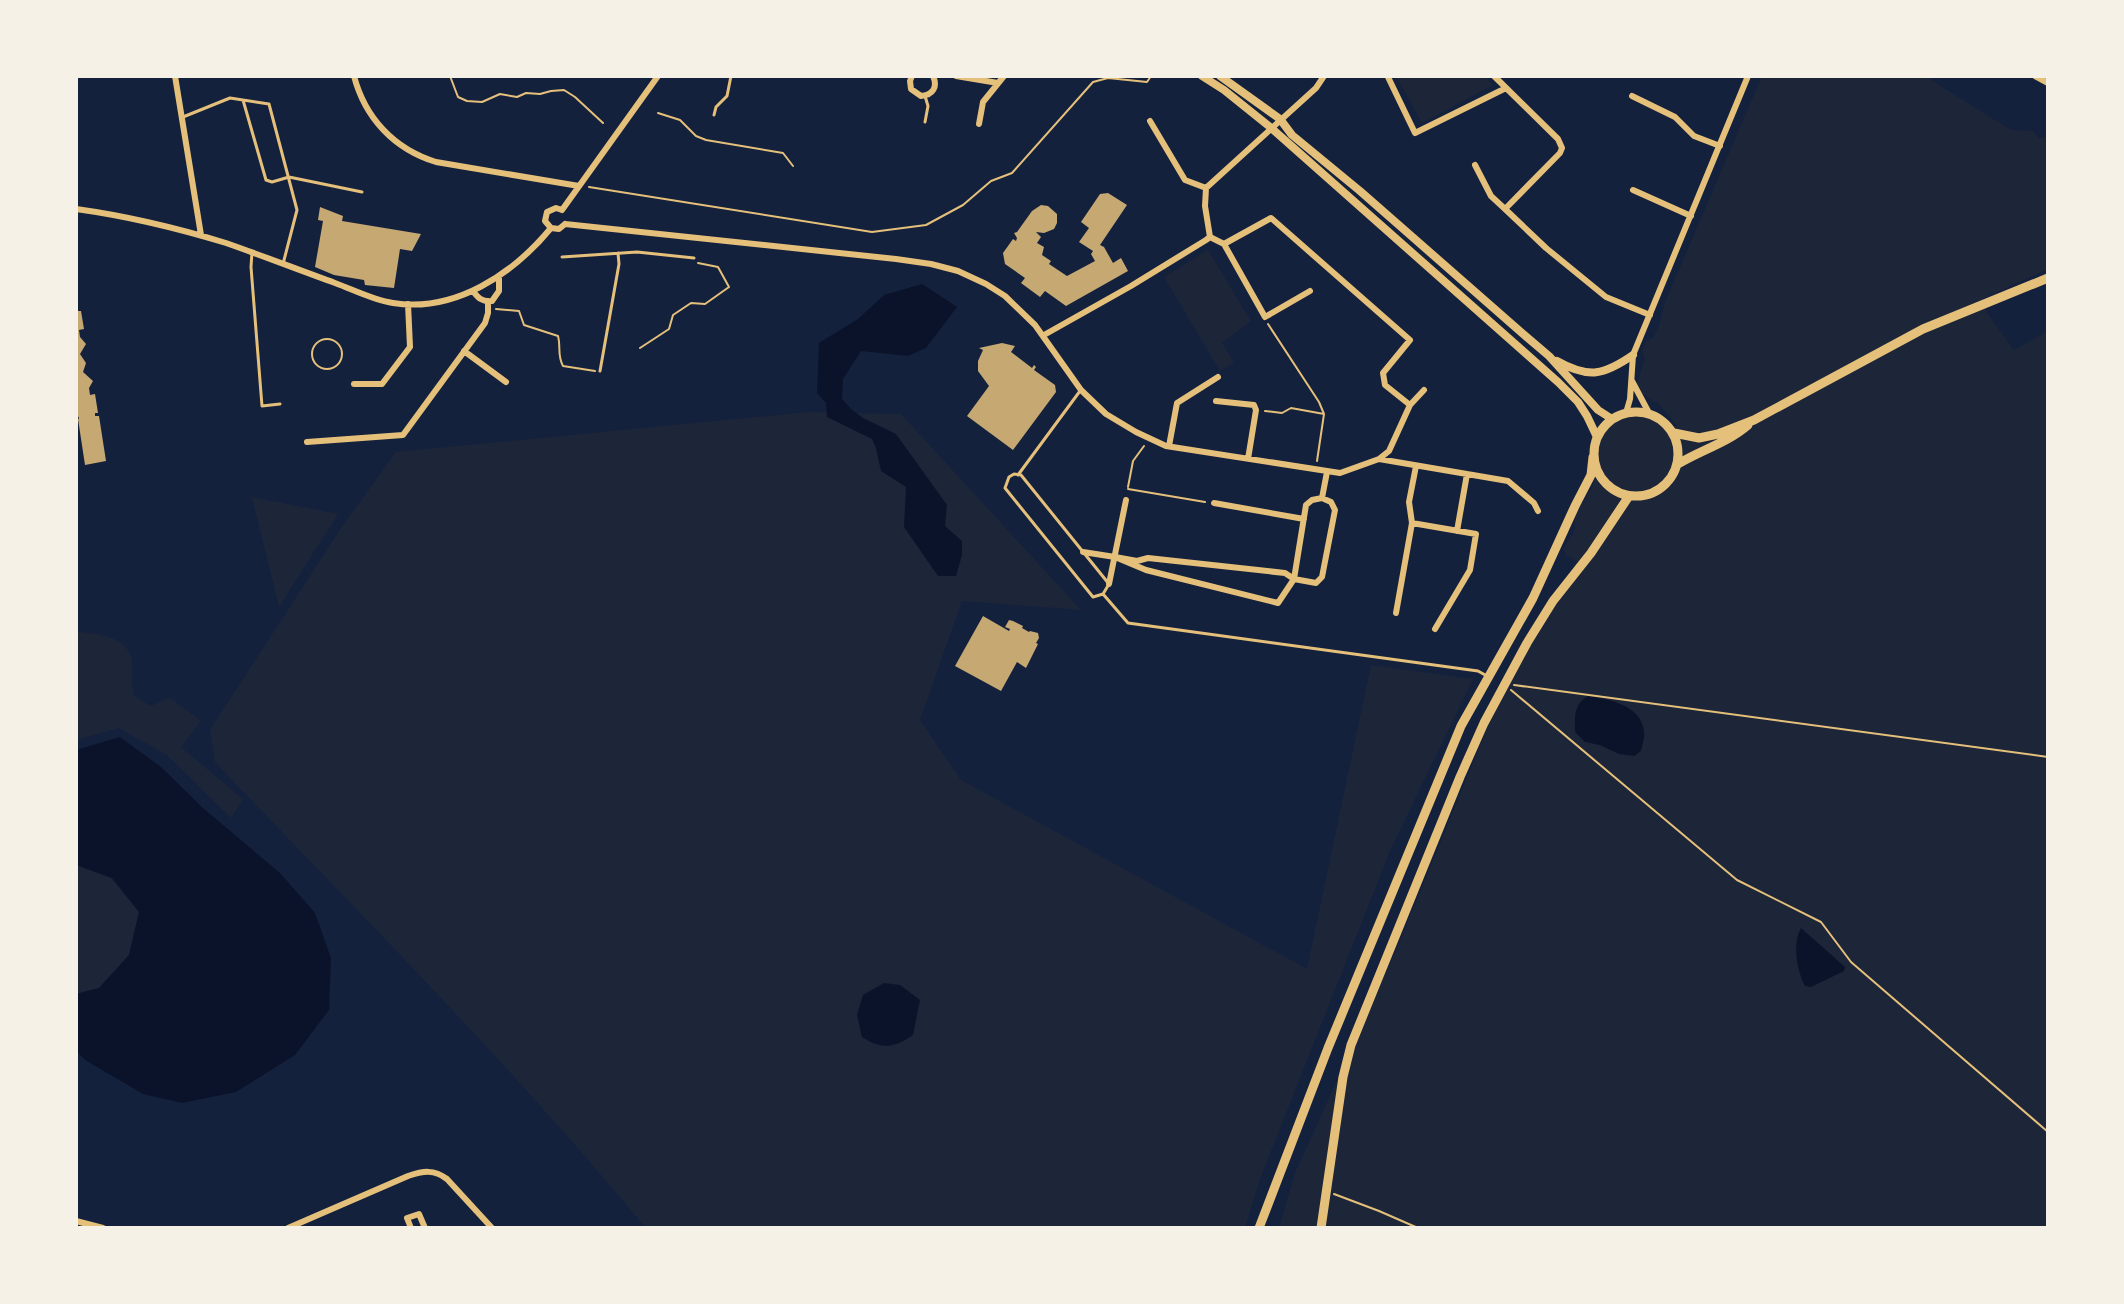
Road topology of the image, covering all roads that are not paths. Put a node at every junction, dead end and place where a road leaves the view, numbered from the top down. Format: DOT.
graph roads {
  1 [pos="175,76"];
  2 [pos="354,76"];
  3 [pos="658,76"];
  4 [pos="731,76"];
  5 [pos="912,76"];
  6 [pos="933,76"];
  7 [pos="956,76"];
  8 [pos="1004,76"];
  9 [pos="1202,76"];
  10 [pos="1220,76"];
  11 [pos="1324,76"];
  12 [pos="1389,76"];
  13 [pos="1494,76"];
  14 [pos="1748,76"];
  15 [pos="2035,76"];
  16 [pos="998,83"];
  17 [pos="2048,83"];
  18 [pos="1506,88"];
  19 [pos="925,96"];
  20 [pos="1632,96"];
  21 [pos="243,100"];
  22 [pos="714,115"];
  23 [pos="182,118"];
  24 [pos="1280,119"];
  25 [pos="1150,121"];
  26 [pos="925,122"];
  27 [pos="979,124"];
  28 [pos="1270,127"];
  29 [pos="1720,146"];
  30 [pos="1475,165"];
  31 [pos="289,177"];
  32 [pos="579,186"];
  33 [pos="1206,188"];
  34 [pos="1633,190"];
  35 [pos="362,192"];
  36 [pos="76,209"];
  37 [pos="1505,209"];
  38 [pos="562,210"];
  39 [pos="1691,216"];
  40 [pos="565,224"];
  41 [pos="551,228"];
  42 [pos="201,235"];
  43 [pos="1210,237"];
  44 [pos="1224,244"];
  45 [pos="252,252"];
  46 [pos="618,253"];
  47 [pos="562,257"];
  48 [pos="694,258"];
  49 [pos="283,264"];
  50 [pos="499,278"];
  51 [pos="2048,278"];
  52 [pos="473,291"];
  53 [pos="1310,291"];
  54 [pos="488,301"];
  55 [pos="408,304"];
  56 [pos="1650,315"];
  57 [pos="1044,335"];
  58 [pos="464,351"];
  59 [pos="1633,355"];
  60 [pos="1549,356"];
  61 [pos="600,371"];
  62 [pos="1218,377"];
  63 [pos="1632,381"];
  64 [pos="506,382"];
  65 [pos="354,384"];
  66 [pos="1081,390"];
  67 [pos="1424,390"];
  68 [pos="1216,401"];
  69 [pos="280,404"];
  70 [pos="1410,405"];
  71 [pos="1626,413"];
  72 [pos="1649,413"];
  73 [pos="1612,419"];
  74 [pos="1754,420"];
  75 [pos="1674,433"];
  76 [pos="1597,437"];
  77 [pos="307,442"];
  78 [pos="1169,446"];
  79 [pos="1593,457"];
  80 [pos="1248,459"];
  81 [pos="1379,459"];
  82 [pos="1678,464"];
  83 [pos="1416,466"];
  84 [pos="1327,472"];
  85 [pos="1467,474"];
  86 [pos="1018,475"];
  87 [pos="1629,496"];
  88 [pos="1322,498"];
  89 [pos="1126,500"];
  90 [pos="1214,503"];
  91 [pos="1538,511"];
  92 [pos="1304,519"];
  93 [pos="1412,523"];
  94 [pos="1457,531"];
  95 [pos="1083,552"];
  96 [pos="1115,557"];
  97 [pos="1294,579"];
  98 [pos="1109,584"];
  99 [pos="1103,594"];
  100 [pos="1396,613"];
  101 [pos="1435,629"];
  102 [pos="1490,677"];
  103 [pos="76,1221"];
  104 [pos="103,1228"];
  105 [pos="288,1228"];
  106 [pos="411,1228"];
  107 [pos="425,1228"];
  108 [pos="492,1228"];
  109 [pos="1259,1228"];
  110 [pos="1321,1228"];
  1 -- 23 [label="street"];
  2 -- 32 [label="street"];
  3 -- 32 [label="street"];
  4 -- 22 [label="lane"];
  5 -- 19 [label="street"];
  6 -- 19 [label="street"];
  7 -- 16 [label="street"];
  8 -- 16 [label="street"];
  9 -- 28 [label="main road"];
  10 -- 24 [label="main road"];
  11 -- 24 [label="street"];
  12 -- 18 [label="street"];
  13 -- 18 [label="street"];
  14 -- 29 [label="street"];
  15 -- 17 [label="street"];
  16 -- 27 [label="street"];
  18 -- 37 [label="street"];
  19 -- 26 [label="lane"];
  20 -- 29 [label="street"];
  21 -- 23 [label="lane"];
  21 -- 31 [label="lane"];
  21 -- 31 [label="lane"];
  23 -- 42 [label="street"];
  24 -- 28 [label="street"];
  24 -- 60 [label="main road"];
  25 -- 33 [label="street"];
  28 -- 33 [label="street"];
  28 -- 76 [label="main road"];
  29 -- 39 [label="street"];
  30 -- 37 [label="street"];
  31 -- 35 [label="lane"];
  31 -- 49 [label="lane"];
  32 -- 38 [label="street"];
  33 -- 43 [label="street"];
  34 -- 39 [label="street"];
  36 -- 42 [label="street"];
  37 -- 56 [label="street"];
  38 -- 40 [label="street"];
  38 -- 41 [label="street"];
  39 -- 56 [label="street"];
  40 -- 41 [label="street"];
  40 -- 57 [label="street"];
  41 -- 50 [label="street"];
  42 -- 45 [label="street"];
  43 -- 44 [label="street"];
  43 -- 57 [label="street"];
  44 -- 53 [label="street"];
  44 -- 70 [label="street"];
  45 -- 49 [label="street"];
  45 -- 69 [label="lane"];
  46 -- 47 [label="lane"];
  46 -- 48 [label="lane"];
  46 -- 61 [label="lane"];
  49 -- 55 [label="street"];
  50 -- 52 [label="street"];
  50 -- 54 [label="street"];
  51 -- 74 [label="main road"];
  52 -- 54 [label="street"];
  52 -- 55 [label="street"];
  54 -- 58 [label="street"];
  55 -- 65 [label="street"];
  56 -- 59 [label="street"];
  57 -- 66 [label="street"];
  58 -- 64 [label="street"];
  58 -- 77 [label="street"];
  59 -- 60 [label="main road"];
  59 -- 63 [label="street"];
  60 -- 73 [label="main road"];
  62 -- 78 [label="street"];
  63 -- 71 [label="street"];
  63 -- 72 [label="street"];
  66 -- 78 [label="street"];
  66 -- 86 [label="lane"];
  67 -- 70 [label="street"];
  68 -- 80 [label="street"];
  70 -- 81 [label="street"];
  71 -- 72 [label="main road"];
  71 -- 73 [label="main road"];
  72 -- 75 [label="main road"];
  73 -- 76 [label="main road"];
  74 -- 75 [label="main road"];
  74 -- 82 [label="main road"];
  75 -- 82 [label="main road"];
  76 -- 79 [label="main road"];
  78 -- 80 [label="street"];
  79 -- 87 [label="main road"];
  79 -- 102 [label="main road"];
  80 -- 84 [label="street"];
  81 -- 83 [label="street"];
  81 -- 84 [label="street"];
  82 -- 87 [label="main road"];
  83 -- 85 [label="street"];
  83 -- 93 [label="street"];
  84 -- 88 [label="street"];
  85 -- 91 [label="street"];
  85 -- 94 [label="street"];
  86 -- 95 [label="lane"];
  86 -- 99 [label="lane"];
  87 -- 110 [label="main road"];
  88 -- 92 [label="street"];
  88 -- 97 [label="street"];
  89 -- 96 [label="street"];
  90 -- 92 [label="street"];
  92 -- 97 [label="street"];
  93 -- 94 [label="street"];
  93 -- 100 [label="street"];
  94 -- 101 [label="street"];
  95 -- 96 [label="street"];
  95 -- 98 [label="lane"];
  96 -- 97 [label="street"];
  96 -- 97 [label="street"];
  96 -- 98 [label="street"];
  98 -- 99 [label="lane"];
  99 -- 102 [label="lane"];
  102 -- 109 [label="main road"];
  103 -- 104 [label="street"];
  105 -- 108 [label="street"];
  106 -- 107 [label="street"];
}
